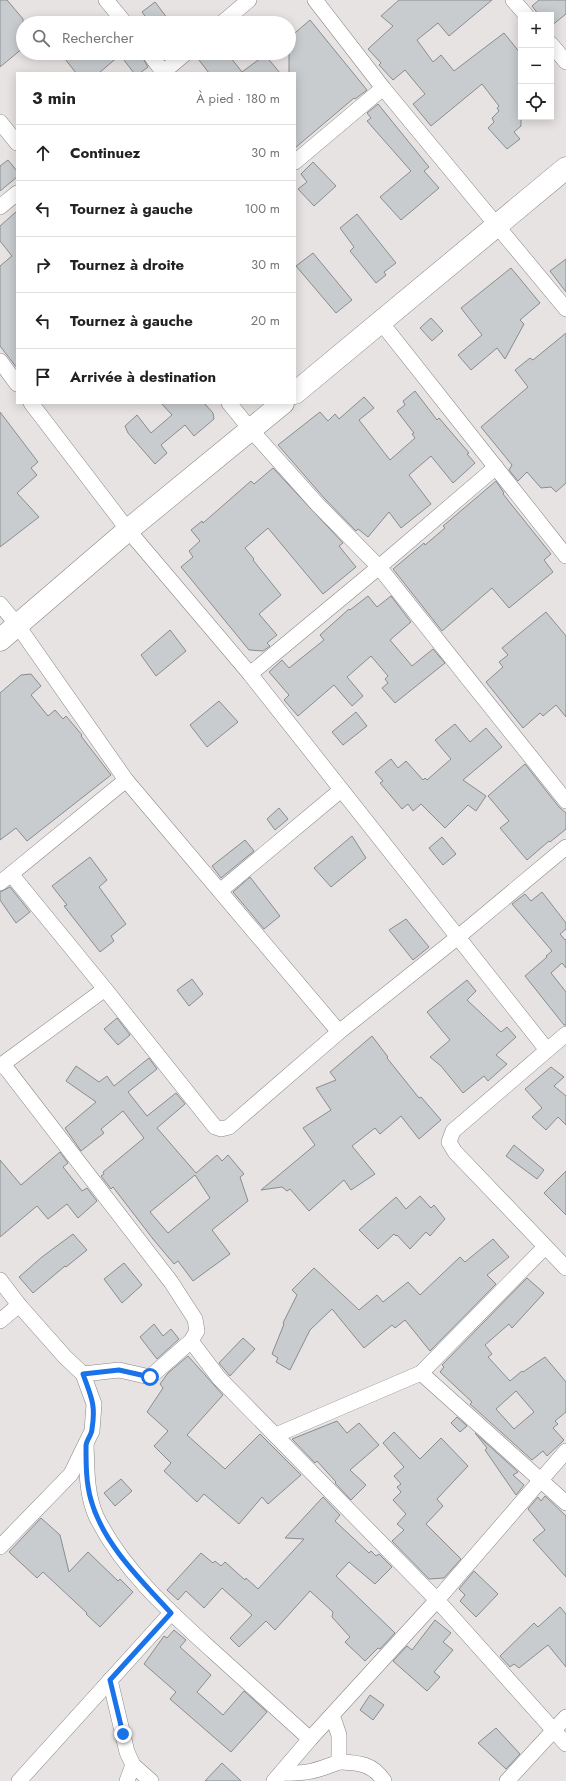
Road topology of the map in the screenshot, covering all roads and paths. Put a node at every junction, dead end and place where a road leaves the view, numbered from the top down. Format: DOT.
graph roads {
  1 [pos="106,0"];
  2 [pos="249,0"];
  3 [pos="315,0"];
  4 [pos="513,0"];
  5 [pos="523,12"];
  6 [pos="119,16"];
  7 [pos="230,16"];
  8 [pos="554,48"];
  9 [pos="154,60"];
  10 [pos="178,60"];
  11 [pos="566,62"];
  12 [pos="163,72"];
  13 [pos="383,88"];
  14 [pos="0,122"];
  15 [pos="16,141"];
  16 [pos="296,161"];
  17 [pos="566,168"];
  18 [pos="16,194"];
  19 [pos="0,207"];
  20 [pos="497,224"];
  21 [pos="566,309"];
  22 [pos="380,321"];
  23 [pos="0,362"];
  24 [pos="16,383"];
  25 [pos="296,392"];
  26 [pos="32,404"];
  27 [pos="230,404"];
  28 [pos="282,404"];
  29 [pos="251,430"];
  30 [pos="496,466"];
  31 [pos="128,530"];
  32 [pos="566,556"];
  33 [pos="379,567"];
  34 [pos="0,604"];
  35 [pos="18,626"];
  36 [pos="0,640"];
  37 [pos="250,674"];
  38 [pos="126,780"];
  39 [pos="342,790"];
  40 [pos="566,801"];
  41 [pos="566,848"];
  42 [pos="5,879"];
  43 [pos="220,891"];
  44 [pos="458,937"];
  45 [pos="105,989"];
  46 [pos="339,1032"];
  47 [pos="566,1034"];
  48 [pos="547,1050"];
  49 [pos="1,1065"];
  50 [pos="545,1247"];
  51 [pos="566,1268"];
  52 [pos="0,1280"];
  53 [pos="19,1305"];
  54 [pos="0,1321"];
  55 [pos="191,1341"];
  56 [pos="421,1373"];
  57 [pos="83,1374"];
  58 [pos="276,1436"];
  59 [pos="86,1444"];
  60 [pos="566,1451"];
  61 [pos="541,1479"];
  62 [pos="566,1503"];
  63 [pos="0,1547"];
  64 [pos="437,1600"];
  65 [pos="171,1613"];
  66 [pos="110,1680"];
  67 [pos="332,1715"];
  68 [pos="566,1717"];
  69 [pos="554,1729"];
  70 [pos="310,1739"];
  71 [pos="566,1744"];
  72 [pos="339,1762"];
  73 [pos="133,1766"];
  74 [pos="278,1777"];
  75 [pos="19,1781"];
  76 [pos="127,1781"];
  77 [pos="151,1781"];
  78 [pos="384,1781"];
  79 [pos="507,1781"];
  1 -- 6 [label="street"];
  2 -- 7 [label="street"];
  3 -- 13 [label="street"];
  4 -- 5 [label="street"];
  8 -- 11 [label="street"];
  9 -- 12 [label="street"];
  10 -- 12 [label="street"];
  13 -- 16 [label="street"];
  13 -- 20 [label="street"];
  14 -- 15 [label="street"];
  17 -- 20 [label="street"];
  18 -- 19 [label="street"];
  20 -- 21 [label="street"];
  20 -- 22 [label="street"];
  22 -- 25 [label="street"];
  22 -- 30 [label="street"];
  23 -- 24 [label="street"];
  26 -- 31 [label="street"];
  27 -- 29 [label="street"];
  28 -- 29 [label="street"];
  29 -- 31 [label="street"];
  29 -- 33 [label="street"];
  30 -- 32 [label="street"];
  30 -- 33 [label="street"];
  31 -- 35 [label="street"];
  31 -- 37 [label="street"];
  33 -- 37 [label="street"];
  33 -- 40 [label="street"];
  34 -- 35 [label="street"];
  35 -- 36 [label="street"];
  35 -- 38 [label="street"];
  37 -- 39 [label="street"];
  38 -- 42 [label="street"];
  38 -- 43 [label="street"];
  39 -- 43 [label="street"];
  39 -- 44 [label="street"];
  41 -- 44 [label="street"];
  42 -- 45 [label="street"];
  43 -- 46 [label="street"];
  44 -- 46 [label="street"];
  44 -- 48 [label="street"];
  45 -- 46 [label="street"];
  45 -- 49 [label="street"];
  47 -- 48 [label="street"];
  48 -- 50 [label="street"];
  49 -- 55 [label="street"];
  50 -- 51 [label="street"];
  50 -- 56 [label="street"];
  52 -- 53 [label="street"];
  53 -- 54 [label="street"];
  53 -- 57 [label="street"];
  55 -- 57 [label="street"];
  55 -- 58 [label="street"];
  56 -- 58 [label="street"];
  56 -- 61 [label="street"];
  57 -- 59 [label="street"];
  58 -- 64 [label="street"];
  59 -- 63 [label="street"];
  59 -- 65 [label="street"];
  60 -- 61 [label="street"];
  61 -- 62 [label="street"];
  61 -- 64 [label="street"];
  64 -- 67 [label="street"];
  64 -- 69 [label="street"];
  65 -- 66 [label="street"];
  65 -- 70 [label="street"];
  66 -- 73 [label="street"];
  66 -- 75 [label="street"];
  67 -- 70 [label="street"];
  67 -- 72 [label="street"];
  68 -- 69 [label="street"];
  69 -- 71 [label="street"];
  69 -- 79 [label="street"];
  70 -- 74 [label="street"];
  72 -- 74 [label="street"];
  72 -- 78 [label="street"];
  73 -- 76 [label="street"];
  73 -- 77 [label="street"];
}
